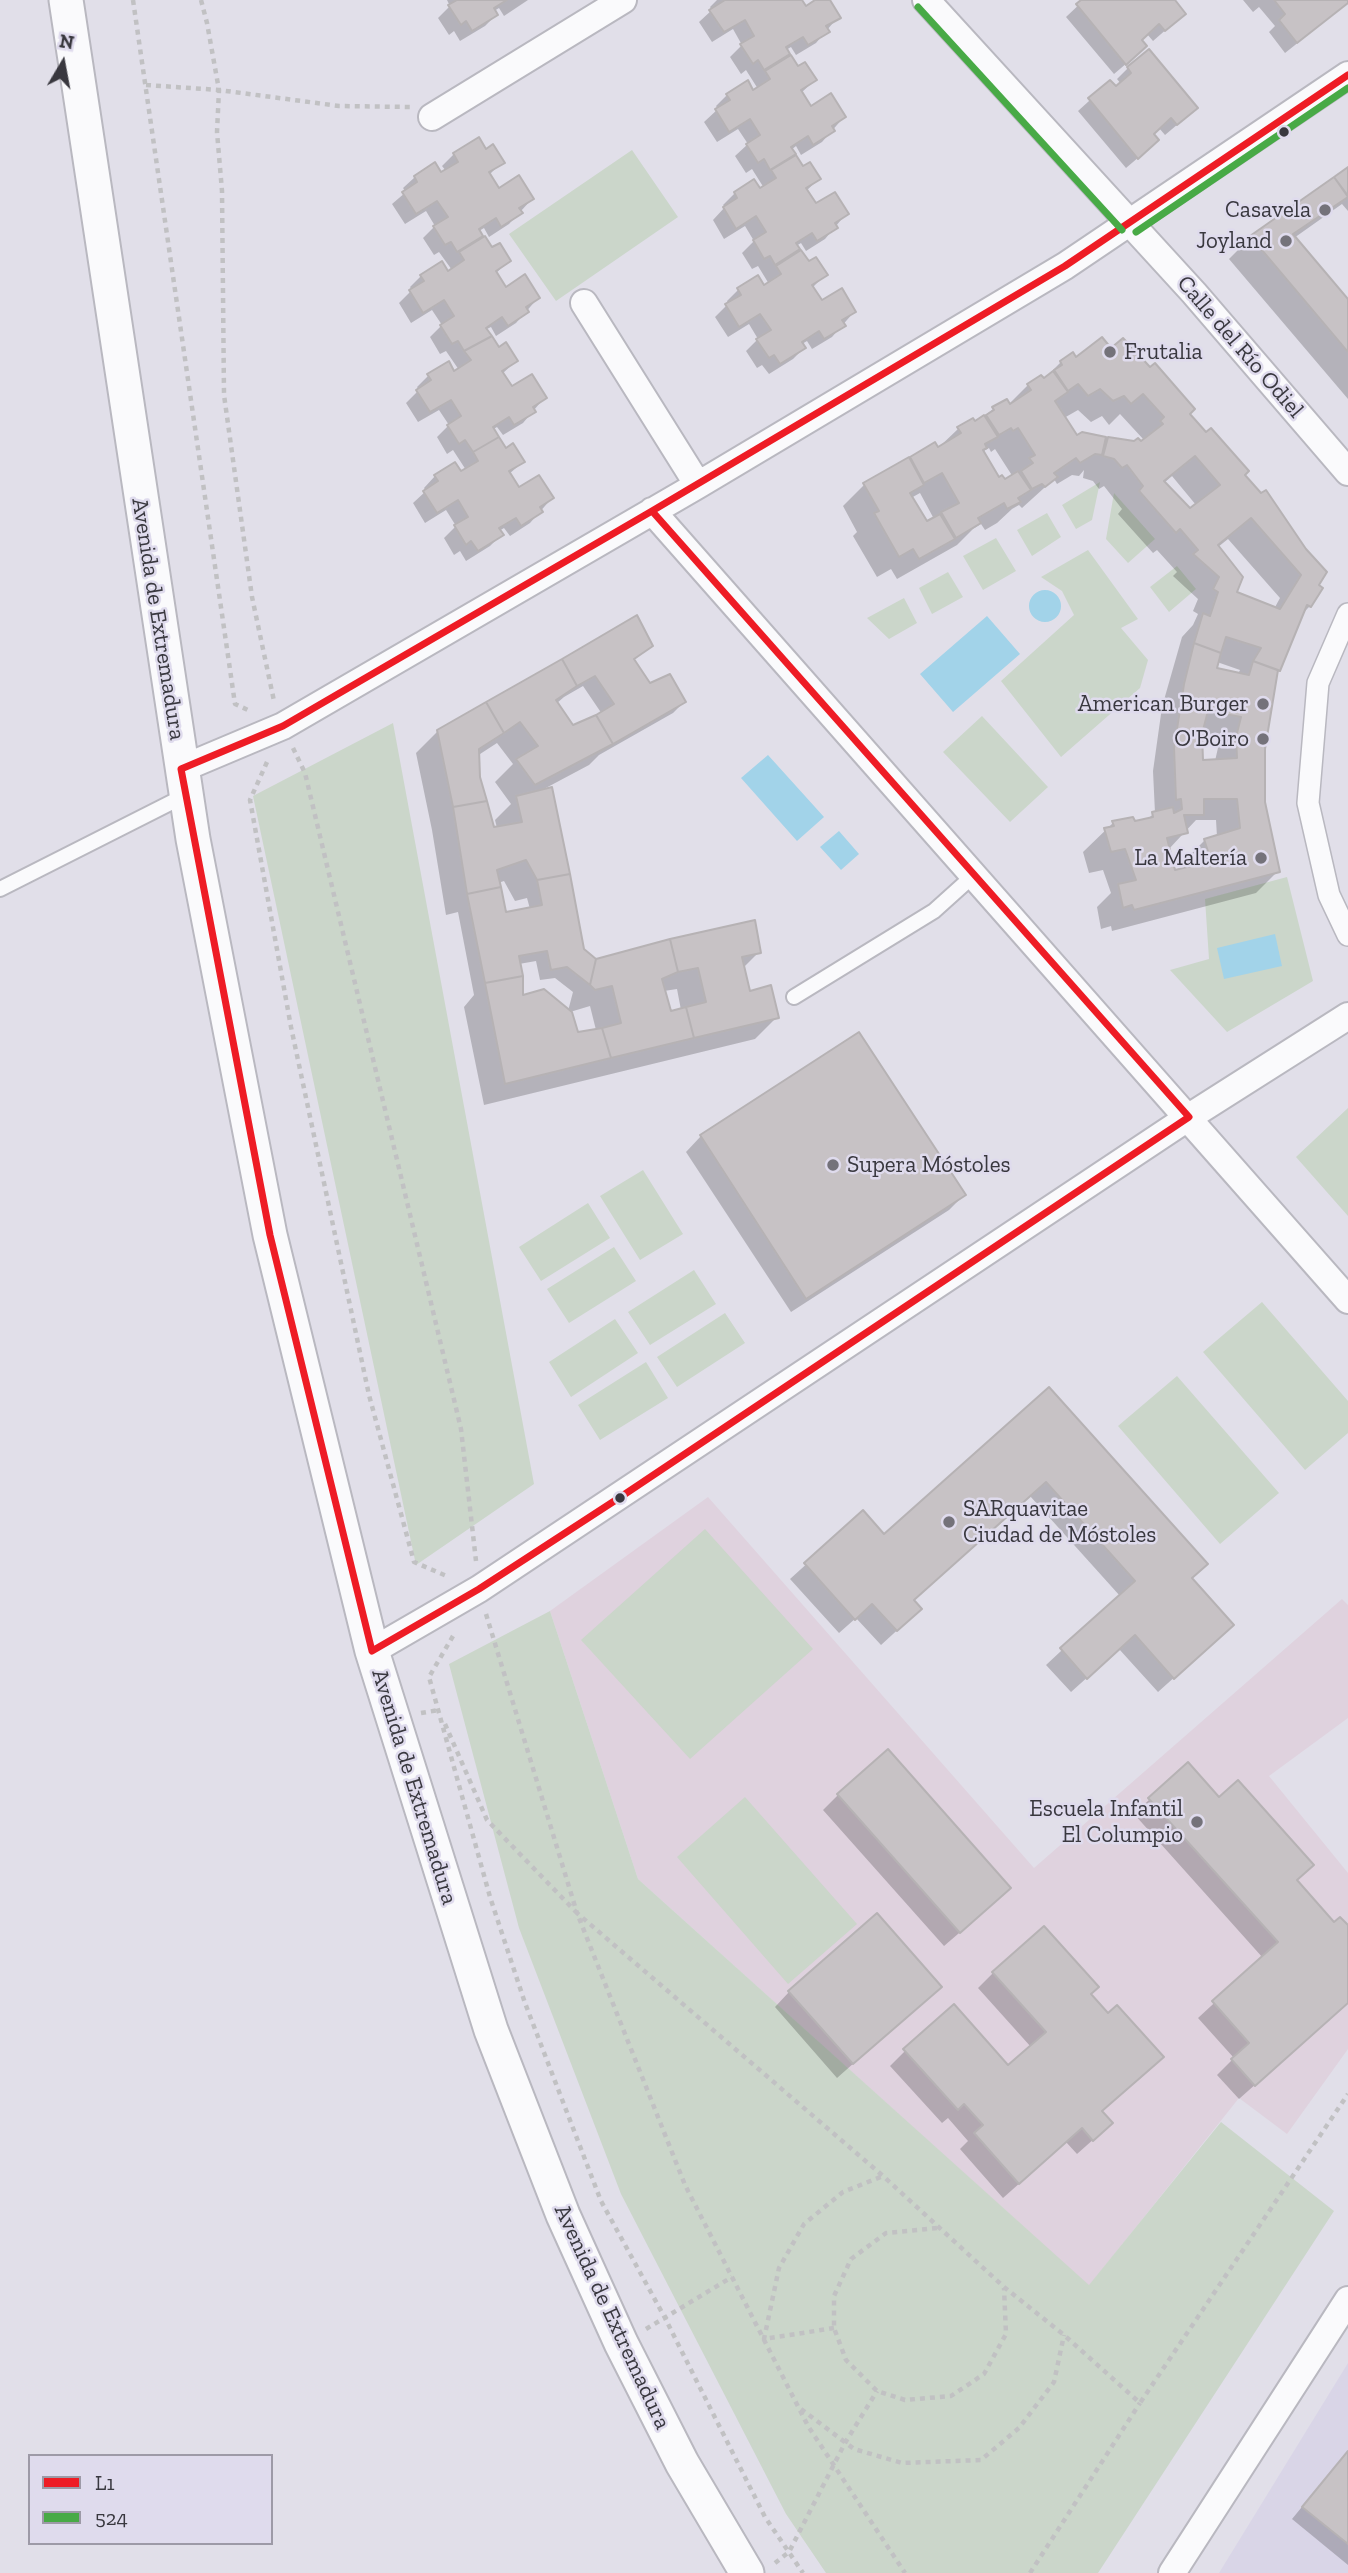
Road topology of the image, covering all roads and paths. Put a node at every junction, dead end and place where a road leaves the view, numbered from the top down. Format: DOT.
graph roads {
  1 [pos="66,0"];
  2 [pos="134,0"];
  3 [pos="201,0"];
  4 [pos="623,0"];
  5 [pos="926,0"];
  6 [pos="1348,75"];
  7 [pos="146,85"];
  8 [pos="219,90"];
  9 [pos="439,112"];
  10 [pos="1130,223"];
  11 [pos="584,303"];
  12 [pos="1348,472"];
  13 [pos="698,485"];
  14 [pos="652,511"];
  15 [pos="1348,614"];
  16 [pos="283,726"];
  17 [pos="183,782"];
  18 [pos="974,875"];
  19 [pos="0,889"];
  20 [pos="1348,935"];
  21 [pos="794,997"];
  22 [pos="1348,1016"];
  23 [pos="1189,1117"];
  24 [pos="1348,1300"];
  25 [pos="479,1589"];
  26 [pos="454,1633"];
  27 [pos="372,1651"];
  28 [pos="438,1709"];
  29 [pos="393,1721"];
  30 [pos="577,1913"];
  31 [pos="1348,2094"];
  32 [pos="883,2176"];
  33 [pos="937,2228"];
  34 [pos="732,2277"];
  35 [pos="1004,2287"];
  36 [pos="1348,2300"];
  37 [pos="665,2318"];
  38 [pos="834,2328"];
  39 [pos="1064,2335"];
  40 [pos="764,2339"];
  41 [pos="621,2343"];
  42 [pos="877,2391"];
  43 [pos="1140,2403"];
  44 [pos="798,2406"];
  45 [pos="845,2443"];
  46 [pos="834,2466"];
  47 [pos="789,2552"];
  48 [pos="760,2569"];
  49 [pos="803,2573"];
  50 [pos="905,2573"];
  51 [pos="1030,2573"];
  52 [pos="1172,2573"];
  1 -- 17 [label="street, Avenida de Extremadura"];
  2 -- 7 [label="path"];
  3 -- 8 [label="path"];
  4 -- 9 [label="street"];
  5 -- 10 [label="street, Calle del Río Odiel"];
  6 -- 10 [label="street"];
  7 -- 8 [label="path"];
  7 -- 16 [label="path"];
  8 -- 9 [label="path"];
  8 -- 16 [label="path"];
  10 -- 12 [label="street, Calle del Río Odiel"];
  10 -- 13 [label="street"];
  11 -- 13 [label="street"];
  13 -- 14 [label="street"];
  14 -- 16 [label="street"];
  14 -- 18 [label="street"];
  15 -- 20 [label="street"];
  16 -- 17 [label="street"];
  16 -- 25 [label="path"];
  16 -- 25 [label="path"];
  17 -- 19 [label="lane"];
  17 -- 27 [label="street, Avenida de Extremadura"];
  18 -- 21 [label="lane"];
  18 -- 23 [label="street"];
  22 -- 23 [label="street"];
  23 -- 24 [label="street"];
  23 -- 25 [label="street"];
  25 -- 27 [label="street"];
  25 -- 30 [label="path"];
  26 -- 28 [label="path"];
  27 -- 29 [label="street, Avenida de Extremadura"];
  28 -- 29 [label="path"];
  28 -- 30 [label="path"];
  28 -- 37 [label="path"];
  29 -- 41 [label="street, Avenida de Extremadura"];
  30 -- 32 [label="path"];
  30 -- 34 [label="path"];
  31 -- 43 [label="path"];
  32 -- 33 [label="path"];
  32 -- 40 [label="path"];
  33 -- 35 [label="path"];
  33 -- 38 [label="path"];
  34 -- 37 [label="path"];
  34 -- 40 [label="path"];
  35 -- 39 [label="path"];
  35 -- 42 [label="path"];
  36 -- 52 [label="street"];
  37 -- 41 [label="path"];
  37 -- 47 [label="path"];
  38 -- 40 [label="path"];
  38 -- 42 [label="path"];
  39 -- 43 [label="path"];
  39 -- 45 [label="path"];
  40 -- 44 [label="path"];
  41 -- 48 [label="street, Avenida de Extremadura"];
  42 -- 45 [label="path"];
  43 -- 51 [label="path"];
  44 -- 45 [label="path"];
  44 -- 46 [label="path"];
  45 -- 46 [label="path"];
  46 -- 47 [label="path"];
  46 -- 50 [label="path"];
  47 -- 48 [label="path"];
  47 -- 49 [label="path"];
}
